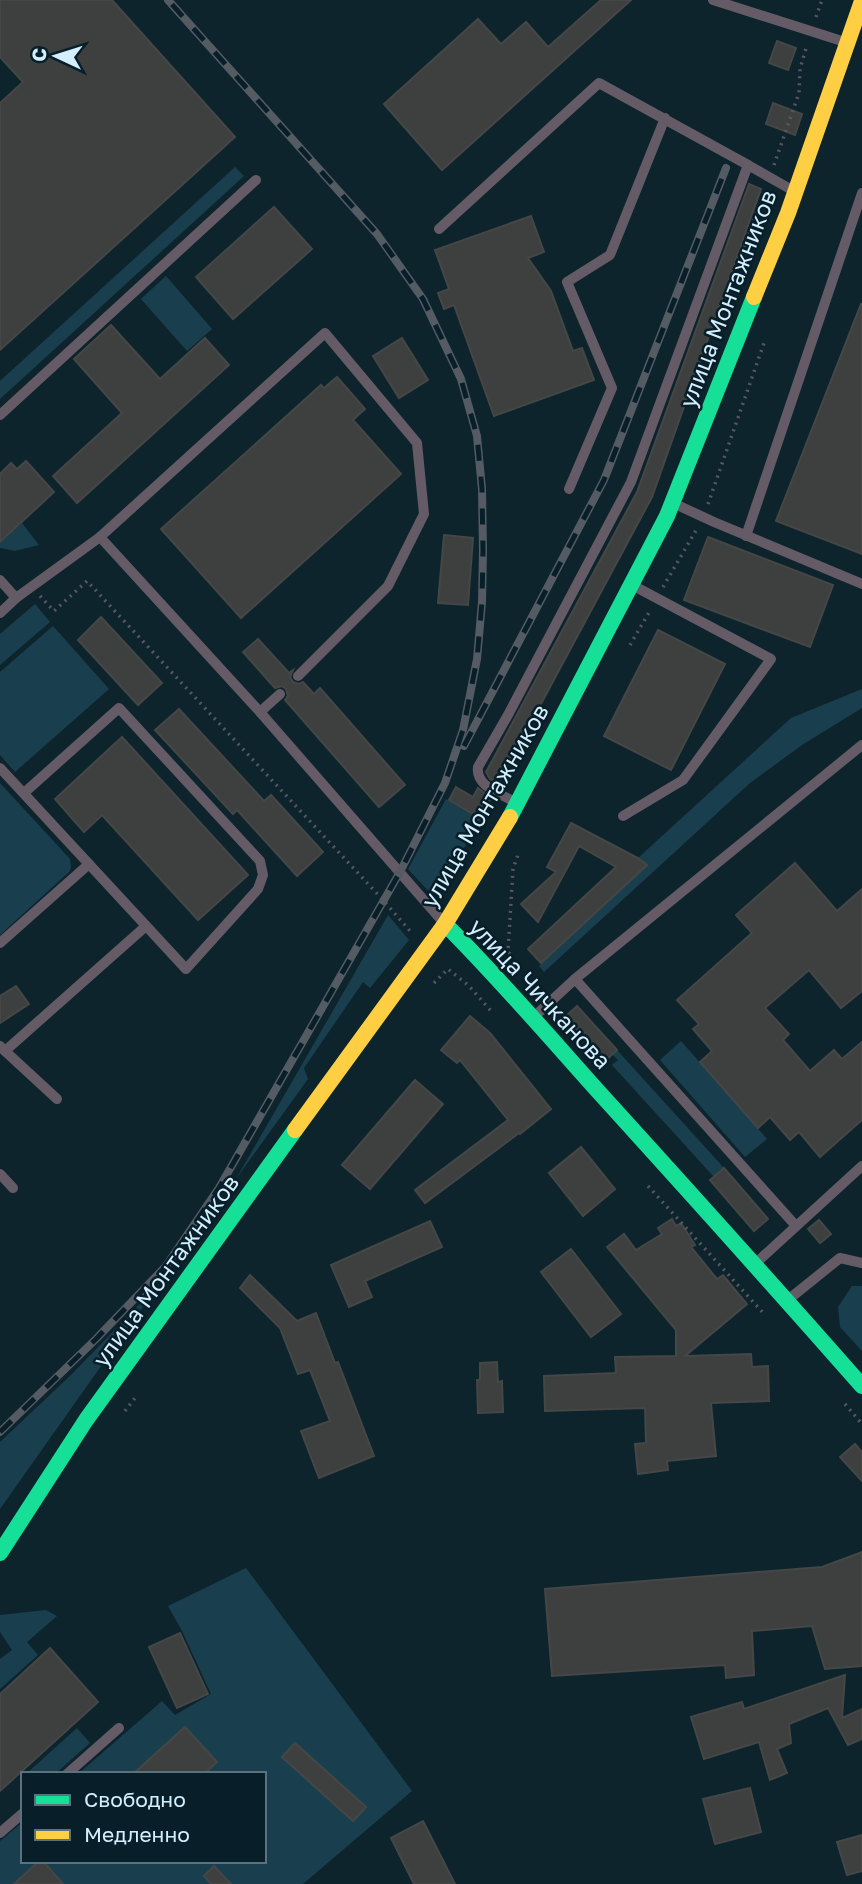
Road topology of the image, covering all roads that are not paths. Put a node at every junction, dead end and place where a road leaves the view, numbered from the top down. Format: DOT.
graph roads {
  1 [pos="713,0"];
  2 [pos="862,1"];
  3 [pos="848,43"];
  4 [pos="665,118"];
  5 [pos="748,165"];
  6 [pos="256,180"];
  7 [pos="795,192"];
  8 [pos="862,193"];
  9 [pos="439,229"];
  10 [pos="0,415"];
  11 [pos="569,489"];
  12 [pos="672,502"];
  13 [pos="746,536"];
  14 [pos="100,537"];
  15 [pos="0,580"];
  16 [pos="631,584"];
  17 [pos="862,584"];
  18 [pos="16,598"];
  19 [pos="0,613"];
  20 [pos="298,676"];
  21 [pos="280,694"];
  22 [pos="260,712"];
  23 [pos="862,745"];
  24 [pos="0,768"];
  25 [pos="24,793"];
  26 [pos="517,804"];
  27 [pos="623,816"];
  28 [pos="89,864"];
  29 [pos="445,924"];
  30 [pos="146,926"];
  31 [pos="0,943"];
  32 [pos="575,979"];
  33 [pos="533,1018"];
  34 [pos="2,1049"];
  35 [pos="57,1099"];
  36 [pos="862,1166"];
  37 [pos="0,1174"];
  38 [pos="13,1188"];
  39 [pos="796,1226"];
  40 [pos="862,1263"];
  41 [pos="755,1264"];
  42 [pos="786,1301"];
  43 [pos="862,1386"];
  44 [pos="0,1553"];
  45 [pos="118,1728"];
  46 [pos="69,1772"];
  47 [pos="21,1815"];
  48 [pos="0,1833"];
  1 -- 3 [label="lane"];
  2 -- 3 [label="main road, улица Монтажников"];
  3 -- 7 [label="main road, улица Монтажников"];
  4 -- 5 [label="lane"];
  4 -- 9 [label="lane"];
  4 -- 11 [label="lane"];
  5 -- 7 [label="lane"];
  5 -- 26 [label="lane"];
  6 -- 10 [label="lane"];
  7 -- 12 [label="main road, улица Монтажников"];
  8 -- 13 [label="lane"];
  12 -- 13 [label="lane"];
  12 -- 16 [label="main road, улица Монтажников"];
  13 -- 17 [label="lane"];
  14 -- 18 [label="lane"];
  14 -- 20 [label="lane"];
  14 -- 22 [label="lane, улица Чичканова"];
  15 -- 18 [label="lane"];
  16 -- 26 [label="main road, улица Монтажников"];
  16 -- 27 [label="lane"];
  18 -- 19 [label="lane"];
  21 -- 22 [label="lane"];
  22 -- 29 [label="lane, улица Чичканова"];
  23 -- 32 [label="lane"];
  24 -- 25 [label="lane"];
  25 -- 28 [label="lane"];
  25 -- 30 [label="lane"];
  26 -- 29 [label="main road, улица Монтажников"];
  28 -- 30 [label="lane"];
  28 -- 31 [label="lane"];
  29 -- 33 [label="main road, улица Чичканова"];
  29 -- 44 [label="main road, улица Монтажников"];
  30 -- 34 [label="lane"];
  32 -- 33 [label="lane"];
  32 -- 39 [label="lane"];
  33 -- 41 [label="main road, улица Чичканова"];
  34 -- 35 [label="lane"];
  36 -- 39 [label="lane"];
  37 -- 38 [label="lane"];
  39 -- 41 [label="lane"];
  40 -- 42 [label="lane"];
  41 -- 42 [label="main road, улица Чичканова"];
  42 -- 43 [label="main road, улица Чичканова"];
  45 -- 46 [label="lane"];
  47 -- 48 [label="lane"];
}
